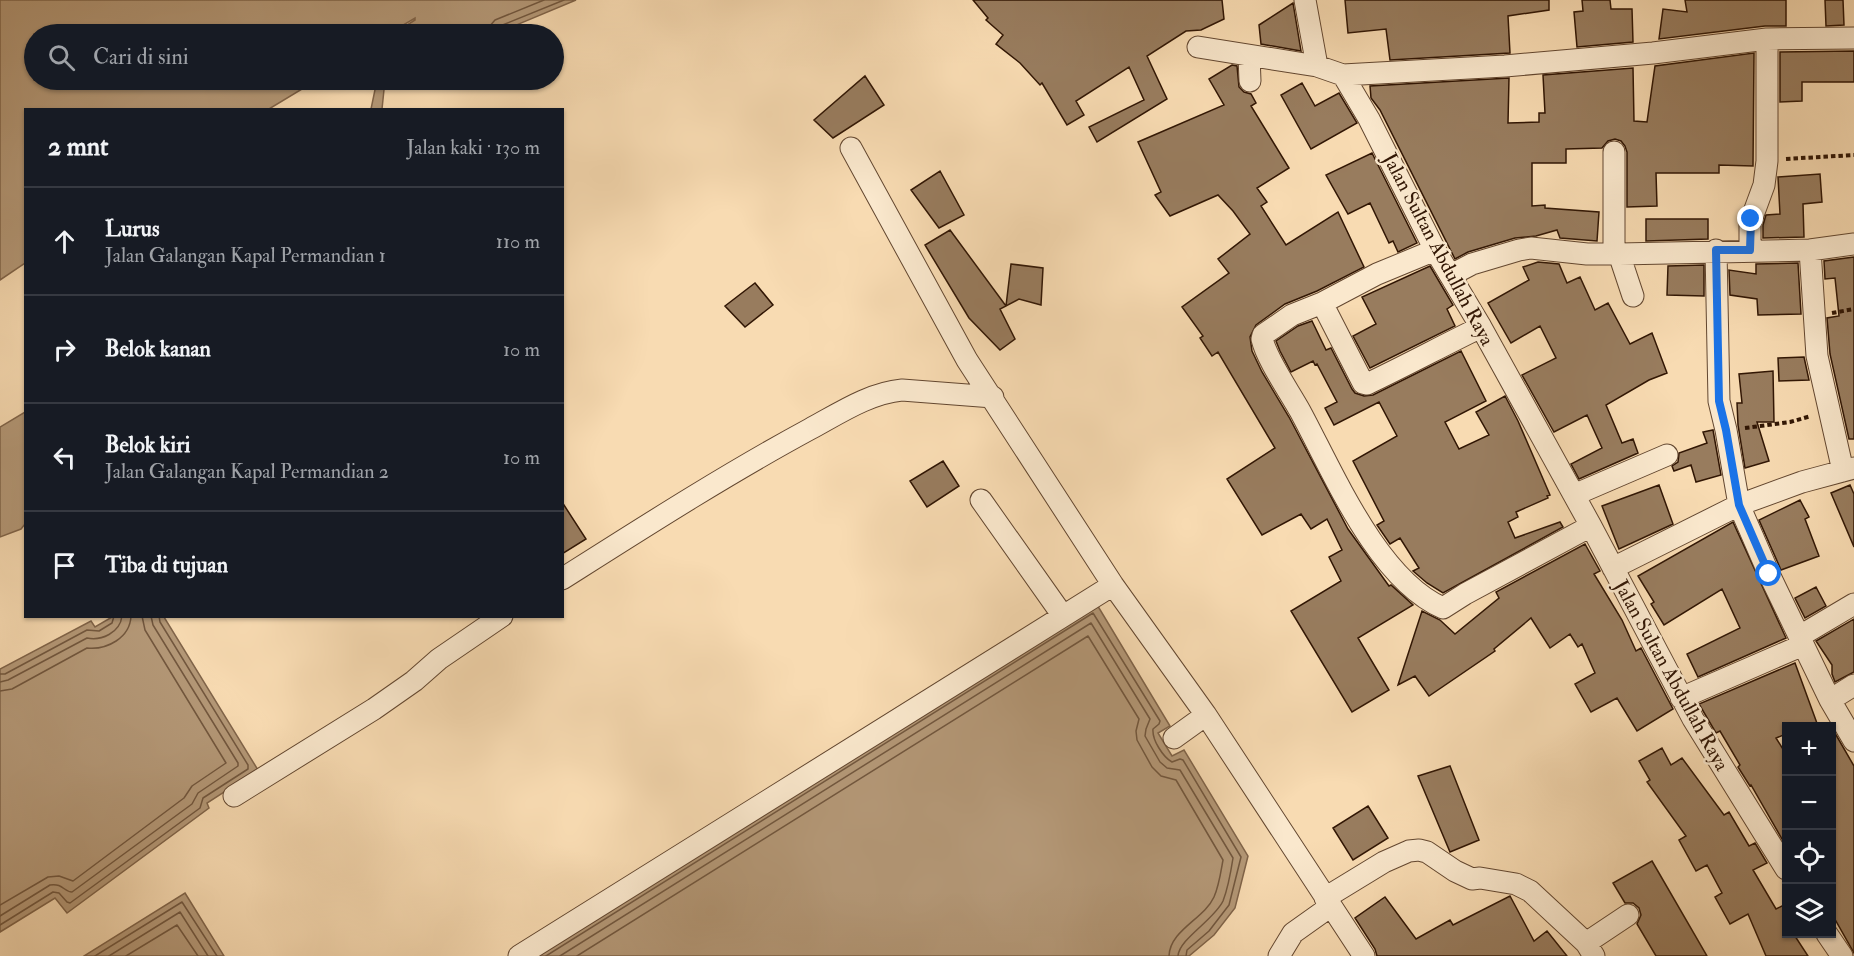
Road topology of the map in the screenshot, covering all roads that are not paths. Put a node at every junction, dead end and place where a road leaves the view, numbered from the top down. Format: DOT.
graph roads {
  1 [pos="1305,0"];
  2 [pos="1854,38"];
  3 [pos="1767,39"];
  4 [pos="1198,47"];
  5 [pos="1249,56"];
  6 [pos="1317,66"];
  7 [pos="1343,75"];
  8 [pos="1250,81"];
  9 [pos="851,148"];
  10 [pos="1614,152"];
  11 [pos="1854,244"];
  12 [pos="1435,250"];
  13 [pos="1716,250"];
  14 [pos="1750,250"];
  15 [pos="1810,250"];
  16 [pos="1616,254"];
  17 [pos="1451,276"];
  18 [pos="1633,296"];
  19 [pos="1322,303"];
  20 [pos="1481,327"];
  21 [pos="993,397"];
  22 [pos="1667,455"];
  23 [pos="1848,469"];
  24 [pos="1574,495"];
  25 [pos="981,500"];
  26 [pos="1739,505"];
  27 [pos="1591,526"];
  28 [pos="1613,568"];
  29 [pos="564,578"];
  30 [pos="1113,585"];
  31 [pos="1854,604"];
  32 [pos="1063,616"];
  33 [pos="499,618"];
  34 [pos="1801,641"];
  35 [pos="1854,685"];
  36 [pos="1681,698"];
  37 [pos="1830,700"];
  38 [pos="1206,715"];
  39 [pos="1174,738"];
  40 [pos="1854,741"];
  41 [pos="234,796"];
  42 [pos="1782,862"];
  43 [pos="1328,902"];
  44 [pos="1628,915"];
  45 [pos="1830,938"];
  46 [pos="1590,950"];
  47 [pos="519,956"];
  48 [pos="1279,956"];
  49 [pos="1364,956"];
  50 [pos="1842,956"];
  1 -- 6 [label="street"];
  2 -- 3 [label="street"];
  3 -- 7 [label="street"];
  3 -- 14 [label="street"];
  4 -- 5 [label="street"];
  5 -- 6 [label="street"];
  5 -- 8 [label="street"];
  6 -- 7 [label="street"];
  7 -- 12 [label="street, Jalan Sultan Abdullah Raya"];
  9 -- 21 [label="street"];
  10 -- 16 [label="street"];
  11 -- 15 [label="street"];
  12 -- 17 [label="street, Jalan Sultan Abdullah Raya"];
  12 -- 19 [label="street"];
  13 -- 14 [label="street"];
  13 -- 16 [label="street"];
  13 -- 26 [label="street"];
  14 -- 15 [label="street"];
  15 -- 23 [label="street"];
  16 -- 17 [label="street"];
  16 -- 18 [label="street"];
  17 -- 20 [label="street, Jalan Sultan Abdullah Raya"];
  19 -- 20 [label="street"];
  19 -- 27 [label="street"];
  20 -- 24 [label="street, Jalan Sultan Abdullah Raya"];
  21 -- 29 [label="street"];
  21 -- 30 [label="street"];
  22 -- 24 [label="street"];
  23 -- 26 [label="street"];
  24 -- 27 [label="street, Jalan Sultan Abdullah Raya"];
  25 -- 32 [label="street"];
  26 -- 28 [label="street"];
  26 -- 34 [label="street"];
  27 -- 28 [label="street, Jalan Sultan Abdullah Raya"];
  28 -- 36 [label="street, Jalan Sultan Abdullah Raya"];
  30 -- 32 [label="street"];
  30 -- 38 [label="street"];
  31 -- 34 [label="street"];
  32 -- 47 [label="street"];
  33 -- 41 [label="street"];
  34 -- 36 [label="street"];
  34 -- 37 [label="street"];
  35 -- 37 [label="street"];
  36 -- 42 [label="street, Jalan Sultan Abdullah Raya"];
  37 -- 40 [label="street"];
  38 -- 39 [label="street"];
  38 -- 43 [label="street"];
  43 -- 46 [label="street"];
  43 -- 48 [label="street"];
  43 -- 49 [label="street"];
  44 -- 46 [label="street"];
  45 -- 50 [label="street"];
}
